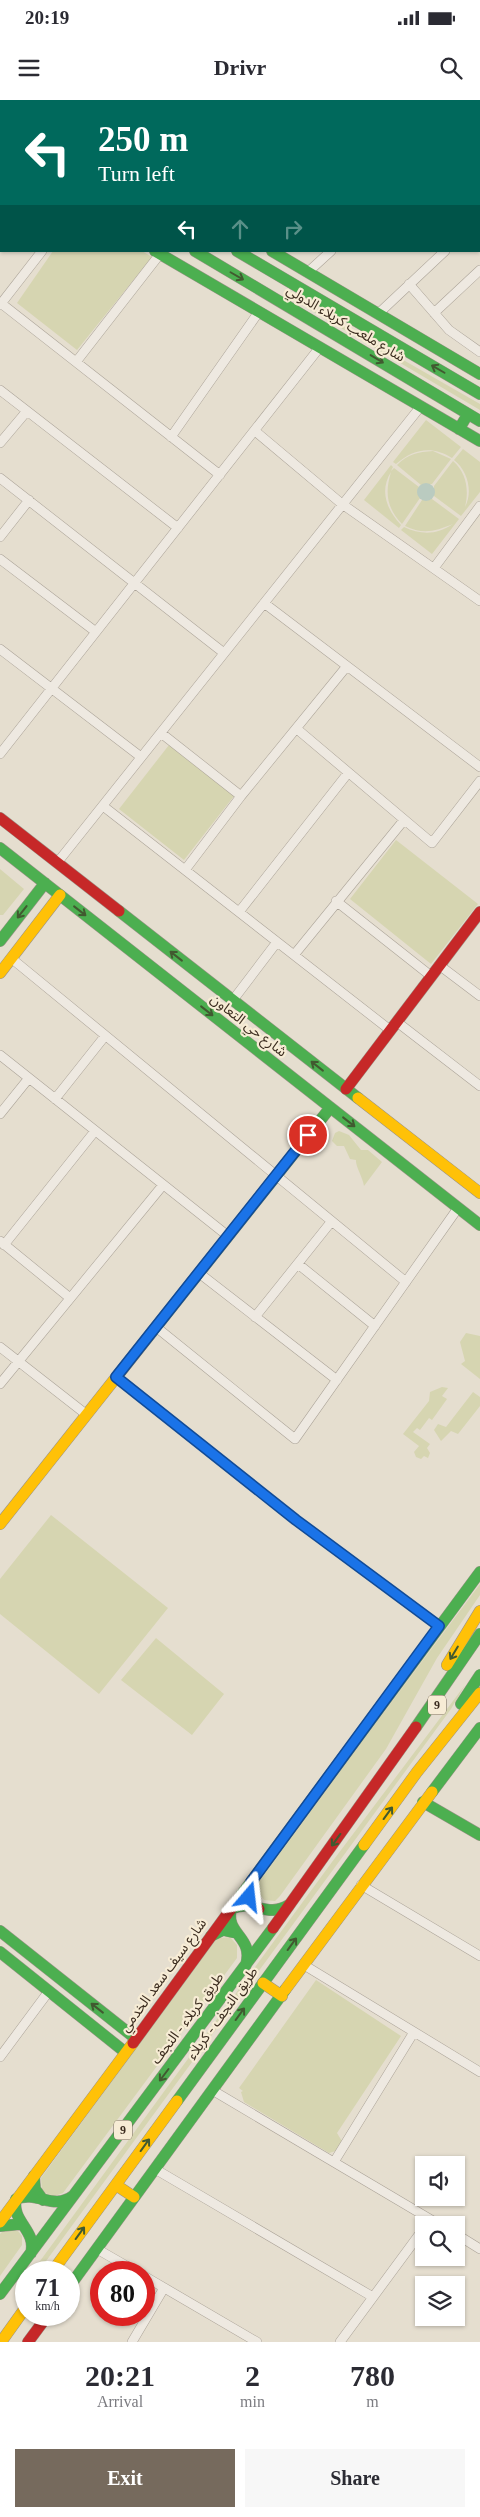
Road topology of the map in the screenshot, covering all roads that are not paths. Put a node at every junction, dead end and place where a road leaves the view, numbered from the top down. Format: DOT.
graph roads {
  1 [pos="41,252"];
  2 [pos="197,252"];
  3 [pos="239,252"];
  4 [pos="274,252"];
  5 [pos="330,252"];
  6 [pos="444,252"];
  7 [pos="158,253"];
  8 [pos="480,270"];
  9 [pos="308,272"];
  10 [pos="274,273"];
  11 [pos="409,284"];
  12 [pos="295,286"];
  13 [pos="264,292"];
  14 [pos="1,304"];
  15 [pos="287,305"];
  16 [pos="258,313"];
  17 [pos="434,313"];
  18 [pos="378,314"];
  19 [pos="320,347"];
  20 [pos="479,350"];
  21 [pos="76,362"];
  22 [pos="480,374"];
  23 [pos="0,390"];
  24 [pos="479,392"];
  25 [pos="421,406"];
  26 [pos="27,410"];
  27 [pos="468,414"];
  28 [pos="480,421"];
  29 [pos="459,429"];
  30 [pos="255,430"];
  31 [pos="171,437"];
  32 [pos="480,442"];
  33 [pos="0,443"];
  34 [pos="220,475"];
  35 [pos="0,478"];
  36 [pos="29,500"];
  37 [pos="342,504"];
  38 [pos="480,506"];
  39 [pos="178,528"];
  40 [pos="0,537"];
  41 [pos="0,559"];
  42 [pos="434,568"];
  43 [pos="135,583"];
  44 [pos="480,600"];
  45 [pos="264,603"];
  46 [pos="96,632"];
  47 [pos="0,649"];
  48 [pos="224,653"];
  49 [pos="347,666"];
  50 [pos="52,688"];
  51 [pos="297,729"];
  52 [pos="161,733"];
  53 [pos="0,754"];
  54 [pos="142,757"];
  55 [pos="480,767"];
  56 [pos="348,773"];
  57 [pos="480,781"];
  58 [pos="241,796"];
  59 [pos="103,806"];
  60 [pos="1,820"];
  61 [pos="404,820"];
  62 [pos="0,833"];
  63 [pos="26,839"];
  64 [pos="5,852"];
  65 [pos="57,863"];
  66 [pos="185,870"];
  67 [pos="45,883"];
  68 [pos="60,896"];
  69 [pos="336,901"];
  70 [pos="239,912"];
  71 [pos="480,912"];
  72 [pos="0,941"];
  73 [pos="277,942"];
  74 [pos="294,955"];
  75 [pos="12,958"];
  76 [pos="440,965"];
  77 [pos="0,973"];
  78 [pos="432,976"];
  79 [pos="480,996"];
  80 [pos="233,1000"];
  81 [pos="394,1026"];
  82 [pos="105,1036"];
  83 [pos="0,1054"];
  84 [pos="29,1078"];
  85 [pos="480,1086"];
  86 [pos="346,1088"];
  87 [pos="55,1099"];
  88 [pos="330,1108"];
  89 [pos="0,1114"];
  90 [pos="94,1131"];
  91 [pos="423,1149"];
  92 [pos="409,1169"];
  93 [pos="449,1169"];
  94 [pos="276,1176"];
  95 [pos="163,1185"];
  96 [pos="434,1189"];
  97 [pos="480,1193"];
  98 [pos="458,1208"];
  99 [pos="331,1222"];
  100 [pos="480,1225"];
  101 [pos="228,1236"];
  102 [pos="2,1243"];
  103 [pos="298,1264"];
  104 [pos="199,1273"];
  105 [pos="406,1282"];
  106 [pos="70,1298"];
  107 [pos="255,1317"];
  108 [pos="375,1326"];
  109 [pos="156,1327"];
  110 [pos="0,1347"];
  111 [pos="18,1362"];
  112 [pos="116,1377"];
  113 [pos="337,1380"];
  114 [pos="0,1384"];
  115 [pos="86,1415"];
  116 [pos="0,1524"];
  117 [pos="480,1572"];
  118 [pos="480,1611"];
  119 [pos="439,1626"];
  120 [pos="480,1634"];
  121 [pos="480,1652"];
  122 [pos="480,1675"];
  123 [pos="480,1693"];
  124 [pos="428,1708"];
  125 [pos="480,1728"];
  126 [pos="394,1758"];
  127 [pos="418,1772"];
  128 [pos="423,1802"];
  129 [pos="480,1835"];
  130 [pos="251,1882"];
  131 [pos="361,1885"];
  132 [pos="290,1904"];
  133 [pos="231,1908"];
  134 [pos="259,1909"];
  135 [pos="0,1930"];
  136 [pos="237,1933"];
  137 [pos="211,1936"];
  138 [pos="0,1952"];
  139 [pos="480,1956"];
  140 [pos="304,1965"];
  141 [pos="246,1966"];
  142 [pos="263,1983"];
  143 [pos="49,1991"];
  144 [pos="282,1996"];
  145 [pos="414,2032"];
  146 [pos="135,2038"];
  147 [pos="126,2052"];
  148 [pos="0,2056"];
  149 [pos="480,2072"];
  150 [pos="212,2090"];
  151 [pos="334,2162"];
  152 [pos="155,2169"];
  153 [pos="34,2176"];
  154 [pos="116,2184"];
  155 [pos="73,2196"];
  156 [pos="134,2197"];
  157 [pos="16,2199"];
  158 [pos="43,2200"];
  159 [pos="419,2216"];
  160 [pos="0,2222"];
  161 [pos="22,2224"];
  162 [pos="0,2226"];
  163 [pos="465,2239"];
  164 [pos="415,2240"];
  165 [pos="480,2248"];
  166 [pos="97,2249"];
  167 [pos="31,2253"];
  168 [pos="60,2261"];
  169 [pos="118,2261"];
  170 [pos="80,2272"];
  171 [pos="155,2283"];
  172 [pos="164,2288"];
  173 [pos="0,2294"];
  174 [pos="373,2297"];
  175 [pos="15,2322"];
  176 [pos="40,2326"];
  177 [pos="244,2339"];
  178 [pos="1,2342"];
  179 [pos="28,2342"];
  180 [pos="132,2342"];
  181 [pos="257,2342"];
  182 [pos="340,2342"];
  1 -- 14 [label="street"];
  2 -- 13 [label="main road, شارع ملعب كربلاء الدولي, one-way"];
  3 -- 10 [label="main road, شارع ملعب كربلاء الدولي"];
  4 -- 9 [label="main road"];
  5 -- 9 [label="street"];
  6 -- 11 [label="street"];
  7 -- 16 [label="main road"];
  7 -- 21 [label="street"];
  8 -- 17 [label="street"];
  9 -- 18 [label="main road"];
  10 -- 12 [label="main road, شارع ملعب كربلاء الدولي"];
  10 -- 13 [label="main road"];
  11 -- 17 [label="street"];
  11 -- 18 [label="street"];
  12 -- 15 [label="main road"];
  24 -- 12 [label="main road, شارع ملعب كربلاء الدولي, one-way"];
  13 -- 15 [label="main road, شارع ملعب كربلاء الدولي"];
  14 -- 21 [label="street"];
  15 -- 27 [label="main road, شارع ملعب كربلاء الدولي, one-way"];
  16 -- 19 [label="main road"];
  16 -- 31 [label="street"];
  17 -- 20 [label="street"];
  18 -- 22 [label="main road"];
  19 -- 25 [label="main road"];
  19 -- 30 [label="street"];
  21 -- 31 [label="street"];
  23 -- 26 [label="street"];
  25 -- 29 [label="main road"];
  25 -- 37 [label="street"];
  26 -- 33 [label="street"];
  26 -- 39 [label="street"];
  27 -- 28 [label="main road, شارع ملعب كربلاء الدولي"];
  27 -- 29 [label="main road"];
  29 -- 32 [label="main road"];
  30 -- 34 [label="street"];
  30 -- 37 [label="street"];
  31 -- 34 [label="street"];
  34 -- 39 [label="street"];
  35 -- 36 [label="street"];
  36 -- 40 [label="street"];
  36 -- 43 [label="street"];
  37 -- 42 [label="street"];
  37 -- 45 [label="street"];
  38 -- 42 [label="street"];
  39 -- 43 [label="street"];
  41 -- 46 [label="street"];
  42 -- 44 [label="street"];
  43 -- 46 [label="street"];
  43 -- 48 [label="street"];
  45 -- 48 [label="street"];
  45 -- 49 [label="street"];
  46 -- 50 [label="street"];
  47 -- 50 [label="street"];
  48 -- 52 [label="street"];
  49 -- 51 [label="street"];
  49 -- 55 [label="street"];
  50 -- 53 [label="street"];
  50 -- 54 [label="street"];
  51 -- 56 [label="street"];
  51 -- 58 [label="street"];
  52 -- 54 [label="street"];
  52 -- 58 [label="street"];
  54 -- 59 [label="street"];
  56 -- 61 [label="street"];
  56 -- 70 [label="street"];
  57 -- 61 [label="street"];
  58 -- 66 [label="street"];
  59 -- 65 [label="street"];
  59 -- 66 [label="street"];
  60 -- 62 [label="main road"];
  60 -- 63 [label="main road, شارع حي التعاون"];
  61 -- 69 [label="street"];
  63 -- 64 [label="main road"];
  63 -- 65 [label="main road, شارع حي التعاون"];
  64 -- 67 [label="main road, شارع حي التعاون"];
  80 -- 65 [label="main road, شارع حي التعاون, one-way"];
  66 -- 70 [label="street"];
  67 -- 68 [label="main road, شارع حي التعاون"];
  67 -- 72 [label="main road, one-way"];
  68 -- 75 [label="main road"];
  68 -- 88 [label="main road, شارع حي التعاون, one-way"];
  69 -- 74 [label="street"];
  69 -- 78 [label="street"];
  70 -- 73 [label="street"];
  71 -- 76 [label="main road"];
  73 -- 74 [label="street"];
  73 -- 80 [label="street"];
  74 -- 81 [label="street"];
  75 -- 77 [label="main road"];
  75 -- 82 [label="street"];
  76 -- 78 [label="main road"];
  76 -- 79 [label="street"];
  78 -- 81 [label="main road"];
  86 -- 80 [label="main road, شارع حي التعاون, one-way"];
  81 -- 85 [label="street"];
  81 -- 86 [label="main road"];
  82 -- 87 [label="street"];
  82 -- 94 [label="street"];
  83 -- 84 [label="street"];
  84 -- 87 [label="street"];
  84 -- 89 [label="street"];
  86 -- 91 [label="main road, شارع حي التعاون"];
  87 -- 90 [label="street"];
  88 -- 92 [label="main road, شارع حي التعاون, one-way"];
  88 -- 94 [label="main road"];
  90 -- 95 [label="street"];
  90 -- 102 [label="street"];
  91 -- 92 [label="main road"];
  91 -- 93 [label="main road, شارع حي التعاون"];
  92 -- 96 [label="main road, شارع حي التعاون"];
  93 -- 96 [label="main road"];
  93 -- 97 [label="main road, شارع حي التعاون"];
  94 -- 99 [label="street"];
  94 -- 101 [label="main road"];
  95 -- 101 [label="street"];
  95 -- 106 [label="street"];
  96 -- 98 [label="main road, شارع حي التعاون"];
  98 -- 100 [label="main road, شارع حي التعاون"];
  98 -- 105 [label="street"];
  99 -- 103 [label="street"];
  99 -- 105 [label="street"];
  101 -- 104 [label="main road"];
  102 -- 106 [label="street"];
  103 -- 107 [label="street"];
  103 -- 108 [label="street"];
  104 -- 107 [label="street"];
  104 -- 109 [label="main road"];
  105 -- 108 [label="street"];
  106 -- 111 [label="street"];
  107 -- 113 [label="street"];
  108 -- 113 [label="street"];
  109 -- 112 [label="main road"];
  109 -- 113 [label="street"];
  110 -- 111 [label="street"];
  111 -- 114 [label="street"];
  111 -- 115 [label="street"];
  112 -- 115 [label="main road"];
  112 -- 119 [label="street"];
  115 -- 116 [label="main road"];
  117 -- 119 [label="main road, شارع سيف سعد الخدمي"];
  118 -- 124 [label="main road, one-way"];
  119 -- 130 [label="main road, شارع سيف سعد الخدمي"];
  120 -- 124 [label="main road"];
  121 -- 126 [label="main road, 9"];
  122 -- 127 [label="main road, 9"];
  123 -- 127 [label="main road"];
  124 -- 126 [label="main road"];
  125 -- 128 [label="main road"];
  126 -- 132 [label="main road, طريق كربلاء - النجف / 9, one-way"];
  142 -- 127 [label="main road, طريق النجف - كربلاء / 9, one-way"];
  128 -- 129 [label="main road"];
  128 -- 131 [label="main road"];
  130 -- 133 [label="main road, شارع سيف سعد الخدمي"];
  130 -- 134 [label="main road"];
  131 -- 139 [label="street"];
  131 -- 140 [label="main road"];
  132 -- 134 [label="main road"];
  132 -- 141 [label="main road, طريق كربلاء - النجف / 9"];
  133 -- 134 [label="main road"];
  133 -- 136 [label="main road"];
  133 -- 137 [label="main road, شارع سيف سعد الخدمي"];
  146 -- 135 [label="main road, one-way"];
  136 -- 137 [label="main road"];
  136 -- 141 [label="main road"];
  137 -- 146 [label="main road, شارع سيف سعد الخدمي"];
  138 -- 143 [label="main road"];
  140 -- 144 [label="main road"];
  140 -- 145 [label="street"];
  141 -- 155 [label="main road, طريق كربلاء - النجف / 9, one-way"];
  142 -- 144 [label="main road"];
  154 -- 142 [label="main road, طريق النجف - كربلاء / 9, one-way"];
  143 -- 147 [label="main road"];
  143 -- 148 [label="street"];
  144 -- 150 [label="main road"];
  145 -- 149 [label="street"];
  145 -- 151 [label="street"];
  146 -- 147 [label="main road, شارع سيف سعد الخدمي"];
  147 -- 153 [label="main road, شارع سيف سعد الخدمي"];
  150 -- 151 [label="street"];
  150 -- 152 [label="main road"];
  151 -- 159 [label="street"];
  152 -- 156 [label="main road"];
  152 -- 174 [label="street"];
  153 -- 157 [label="main road, شارع سيف سعد الخدمي"];
  153 -- 158 [label="main road"];
  154 -- 156 [label="main road"];
  168 -- 154 [label="main road, طريق النجف - كربلاء / 9, one-way"];
  155 -- 158 [label="main road"];
  155 -- 167 [label="main road, طريق كربلاء - النجف / 9"];
  156 -- 166 [label="main road"];
  157 -- 158 [label="main road"];
  157 -- 160 [label="main road, شارع سيف سعد الخدمي"];
  157 -- 161 [label="main road"];
  161 -- 162 [label="main road"];
  161 -- 167 [label="main road"];
  163 -- 165 [label="street"];
  164 -- 174 [label="street"];
  166 -- 169 [label="street"];
  166 -- 170 [label="main road"];
  167 -- 173 [label="main road, طريق كربلاء - النجف / 9"];
  171 -- 172 [label="street"];
  172 -- 177 [label="street"];
  172 -- 180 [label="street"];
  174 -- 182 [label="street"];
  175 -- 178 [label="main road"];
  176 -- 179 [label="main road"];
  177 -- 181 [label="street"];
}
